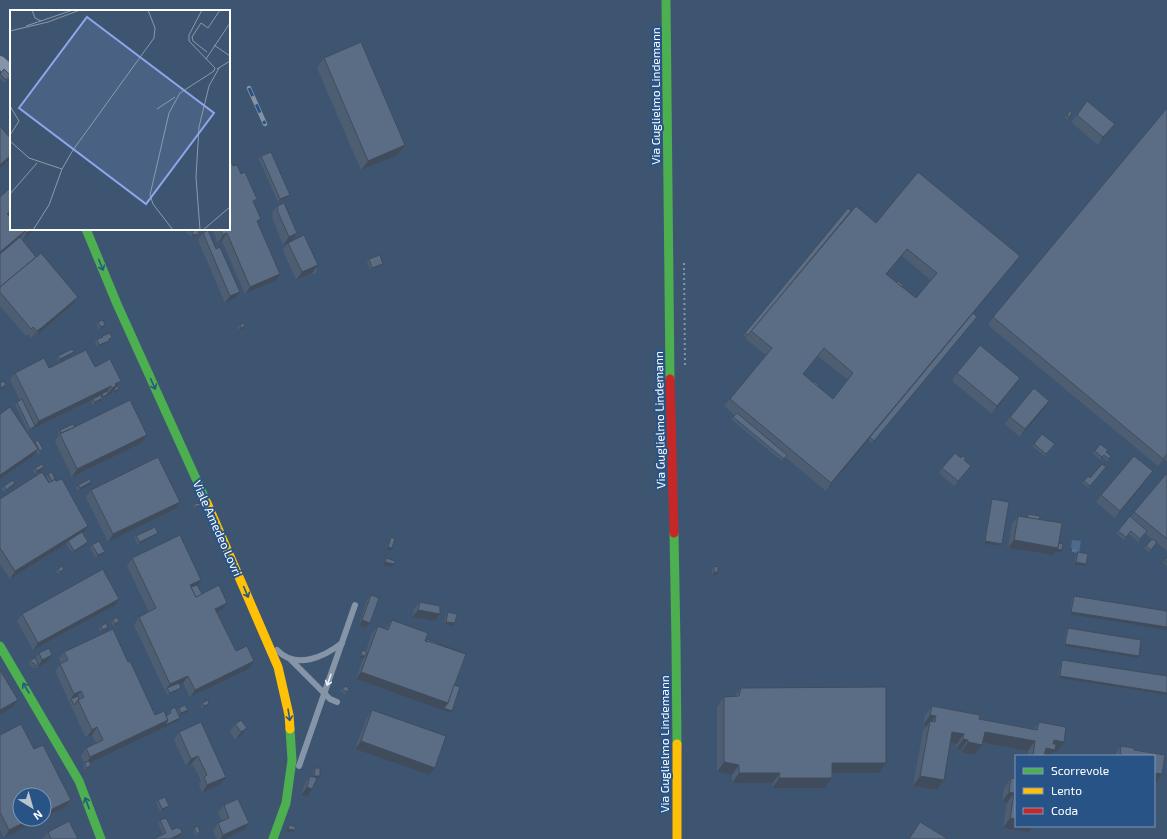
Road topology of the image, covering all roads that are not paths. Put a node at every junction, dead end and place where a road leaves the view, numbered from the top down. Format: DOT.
graph roads {
  1 [pos="666,0"];
  2 [pos="0,62"];
  3 [pos="10,71"];
  4 [pos="86,230"];
  5 [pos="355,605"];
  6 [pos="266,637"];
  7 [pos="342,643"];
  8 [pos="0,646"];
  9 [pos="290,659"];
  10 [pos="324,694"];
  11 [pos="337,702"];
  12 [pos="286,803"];
  13 [pos="101,839"];
  14 [pos="273,839"];
  15 [pos="677,839"];
  1 -- 15 [label="street, Via Guglielmo Lindemann"];
  2 -- 3 [label="street"];
  4 -- 6 [label="street, Viale Amedeo Lovri, one-way"];
  5 -- 7 [label="lane"];
  6 -- 9 [label="lane"];
  6 -- 12 [label="street, Viale Amedeo Lovri, one-way"];
  7 -- 9 [label="lane"];
  7 -- 10 [label="lane, one-way"];
  13 -- 8 [label="street, one-way"];
  9 -- 10 [label="lane"];
  10 -- 11 [label="lane"];
  10 -- 12 [label="lane"];
  12 -- 14 [label="street, Viale Amedeo Lovri"];
}
